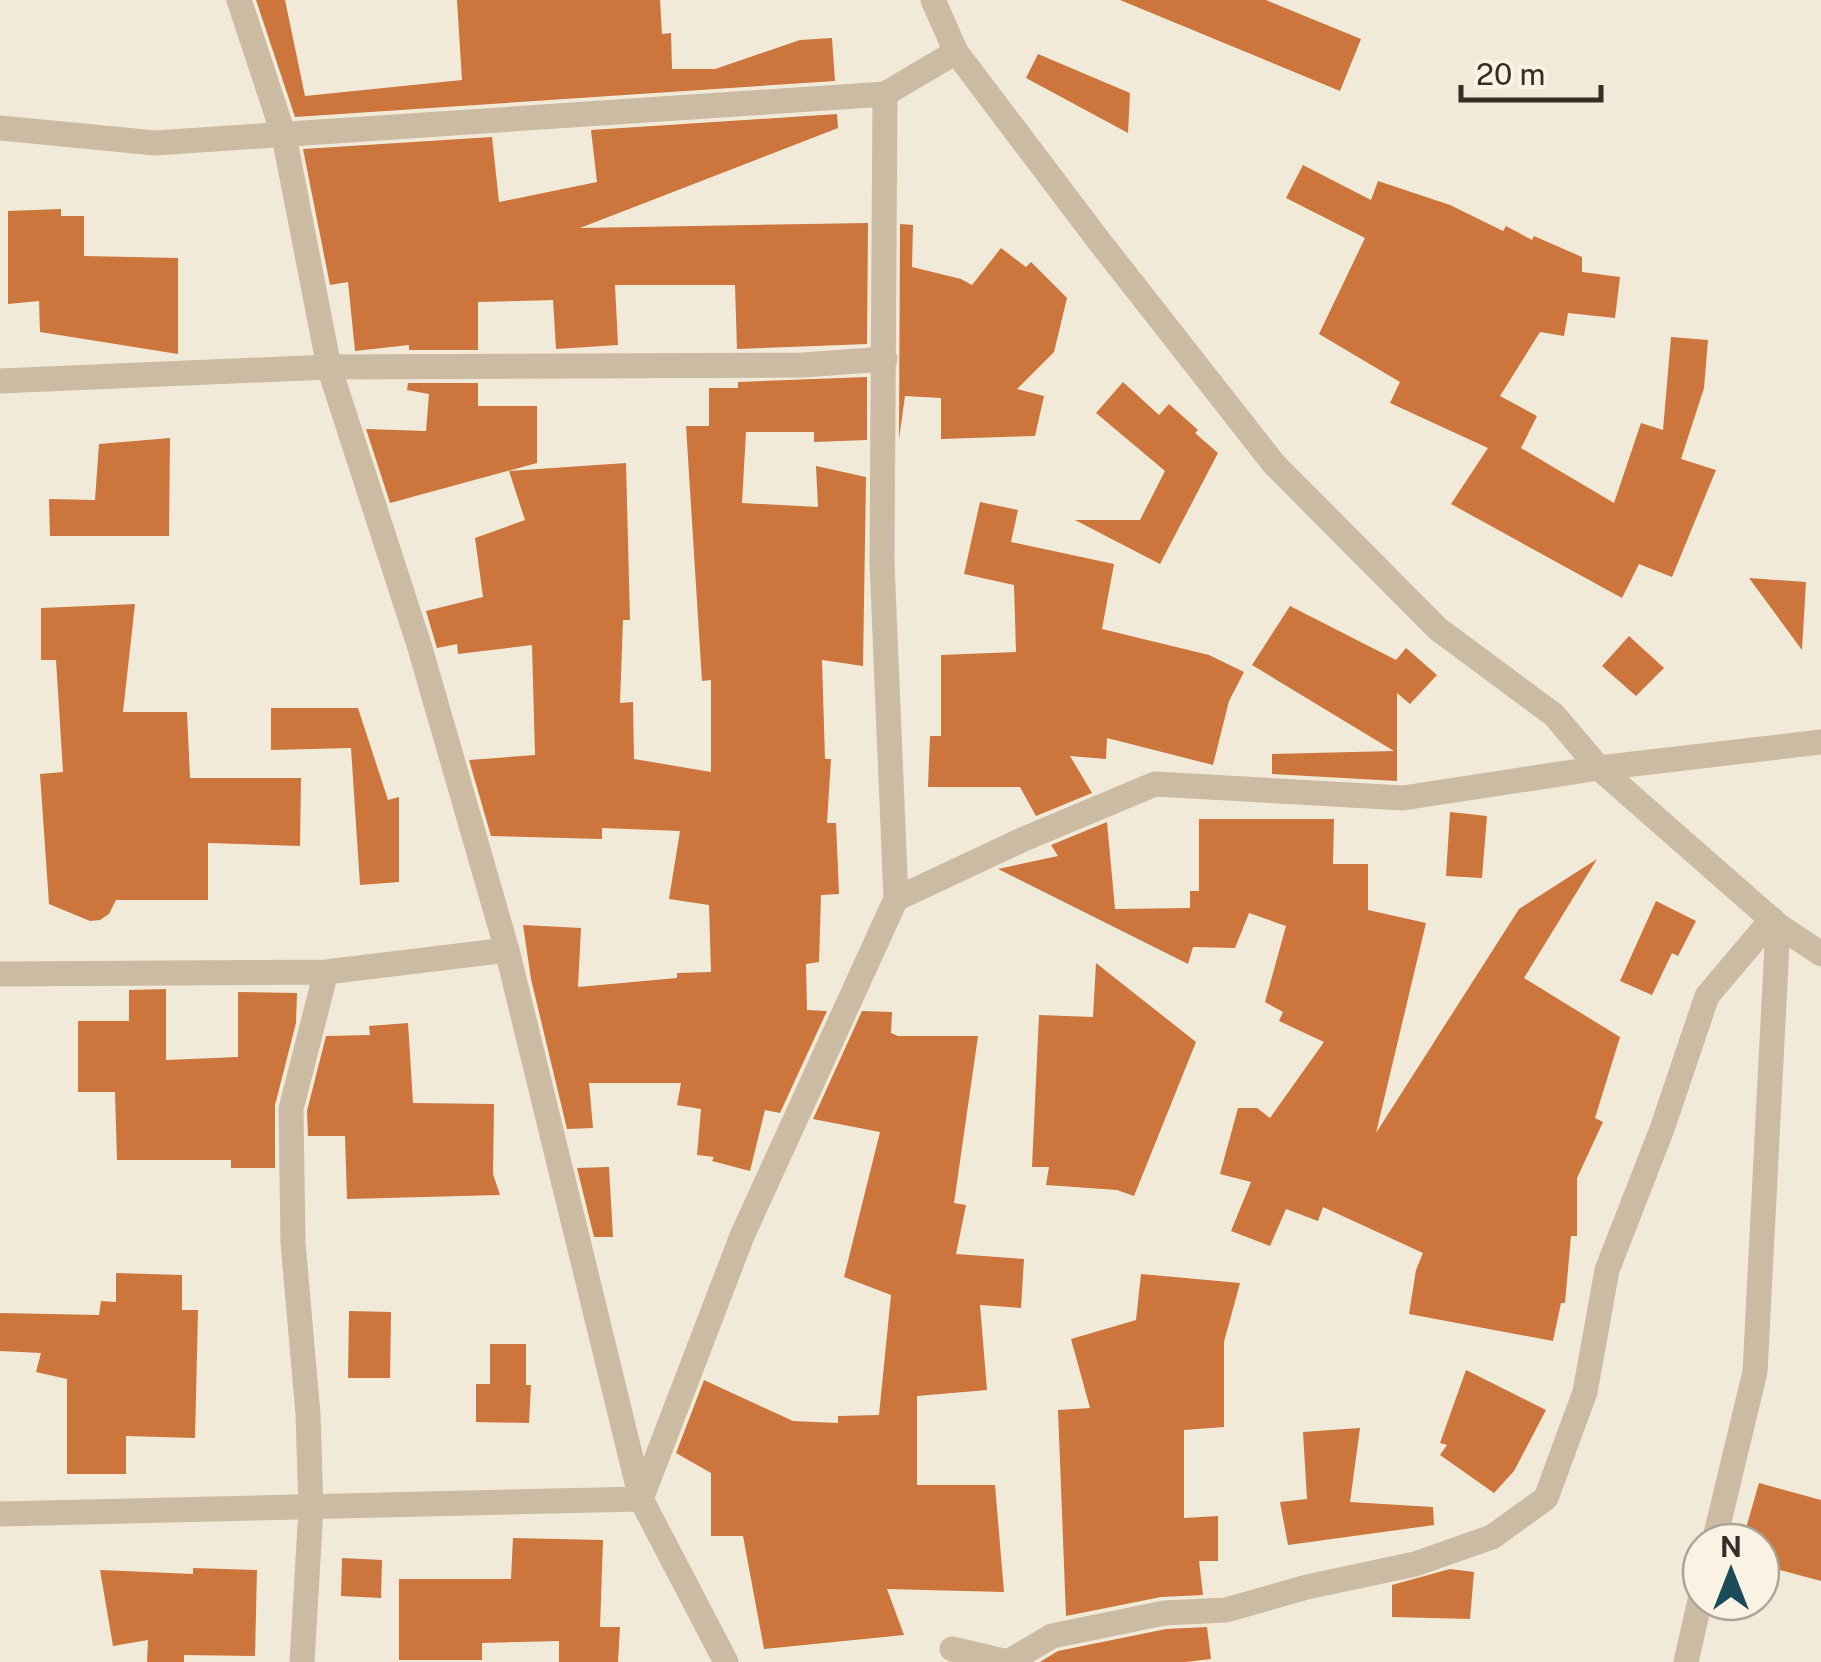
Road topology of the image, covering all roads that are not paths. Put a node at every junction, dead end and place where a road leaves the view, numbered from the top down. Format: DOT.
graph roads {
  1 [pos="238,0"];
  2 [pos="932,0"];
  3 [pos="956,52"];
  4 [pos="886,94"];
  5 [pos="0,128"];
  6 [pos="284,136"];
  7 [pos="886,359"];
  8 [pos="330,367"];
  9 [pos="0,381"];
  10 [pos="1821,742"];
  11 [pos="1599,768"];
  12 [pos="896,899"];
  13 [pos="1775,922"];
  14 [pos="507,950"];
  15 [pos="1821,954"];
  16 [pos="326,972"];
  17 [pos="0,974"];
  18 [pos="640,1499"];
  19 [pos="311,1508"];
  20 [pos="0,1514"];
  21 [pos="1719,1522"];
  22 [pos="1695,1622"];
  23 [pos="952,1649"];
  24 [pos="302,1662"];
  25 [pos="726,1662"];
  26 [pos="1008,1662"];
  27 [pos="1686,1662"];
  1 -- 6 [label="street"];
  2 -- 3 [label="street"];
  3 -- 4 [label="street"];
  3 -- 11 [label="street"];
  4 -- 6 [label="street"];
  4 -- 7 [label="street"];
  5 -- 6 [label="street"];
  6 -- 8 [label="street"];
  7 -- 8 [label="street"];
  7 -- 12 [label="street"];
  8 -- 9 [label="street"];
  8 -- 14 [label="street"];
  10 -- 11 [label="street"];
  11 -- 12 [label="street"];
  11 -- 13 [label="street"];
  12 -- 18 [label="street"];
  13 -- 15 [label="street"];
  13 -- 21 [label="street"];
  13 -- 26 [label="street"];
  14 -- 16 [label="street"];
  14 -- 18 [label="street"];
  16 -- 17 [label="street"];
  16 -- 19 [label="street"];
  18 -- 19 [label="street"];
  18 -- 25 [label="street"];
  19 -- 20 [label="street"];
  19 -- 24 [label="street"];
  22 -- 27 [label="street"];
  23 -- 26 [label="street"];
}
